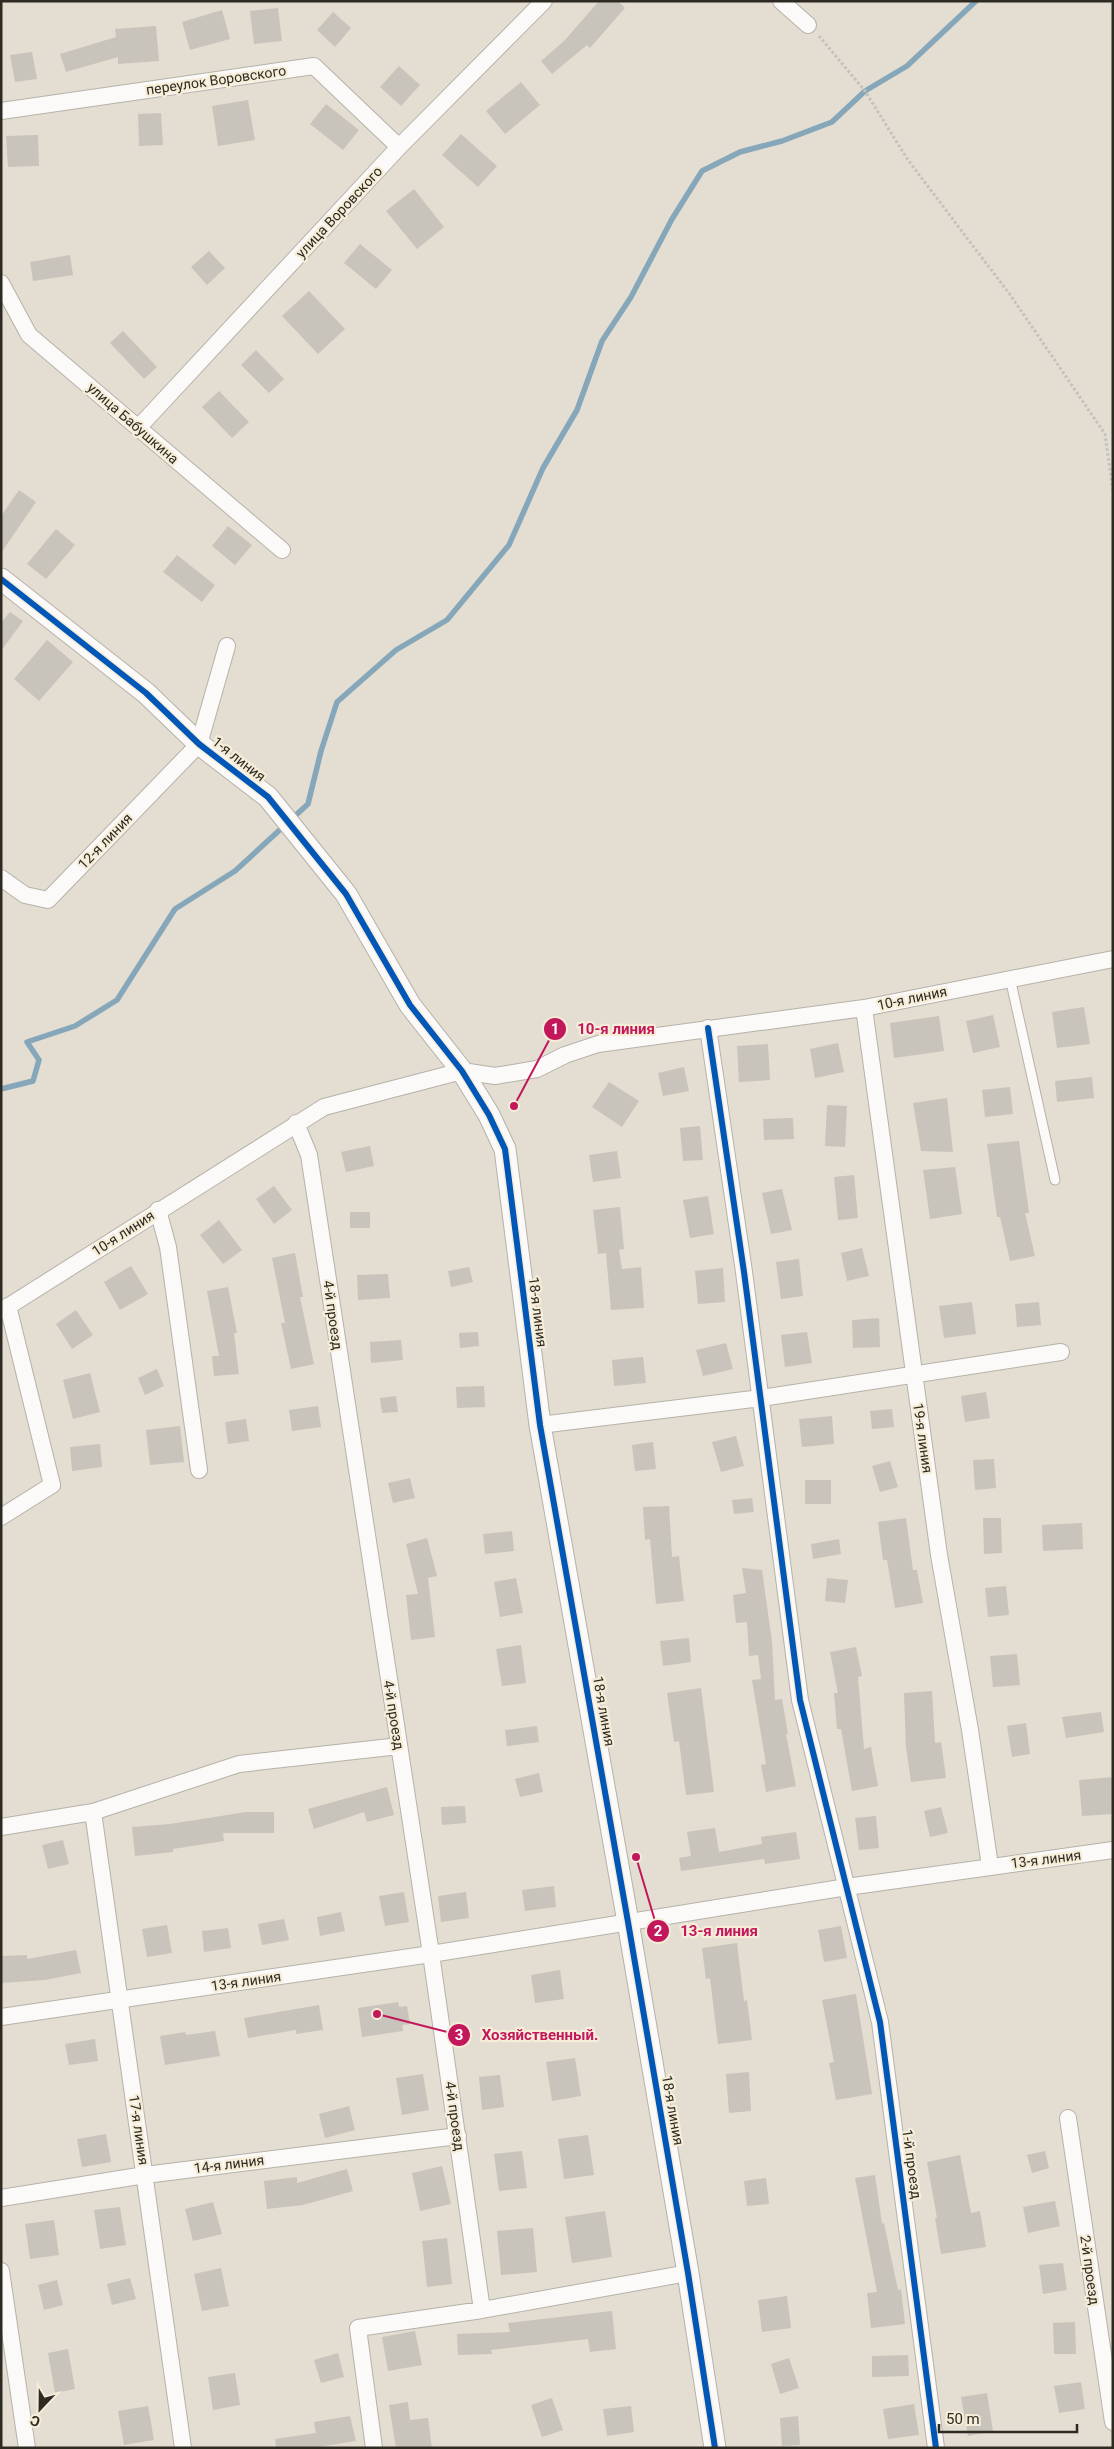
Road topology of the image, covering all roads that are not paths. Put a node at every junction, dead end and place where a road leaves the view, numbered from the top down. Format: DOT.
graph roads {
  1 [pos="544,1"];
  2 [pos="781,1"];
  3 [pos="808,26"];
  4 [pos="1,111"];
  5 [pos="399,148"];
  6 [pos="1,283"];
  7 [pos="138,428"];
  8 [pos="282,550"];
  9 [pos="1,579"];
  10 [pos="227,646"];
  11 [pos="198,744"];
  12 [pos="1,878"];
  13 [pos="1113,959"];
  14 [pos="1010,978"];
  15 [pos="410,1005"];
  16 [pos="864,1008"];
  17 [pos="708,1028"];
  18 [pos="462,1071"];
  19 [pos="296,1123"];
  20 [pos="1055,1180"];
  21 [pos="158,1210"];
  22 [pos="5,1308"];
  23 [pos="1061,1352"];
  24 [pos="914,1375"];
  25 [pos="761,1398"];
  26 [pos="540,1424"];
  27 [pos="199,1470"];
  28 [pos="1,1517"];
  29 [pos="399,1746"];
  30 [pos="93,1812"];
  31 [pos="1,1827"];
  32 [pos="1113,1850"];
  33 [pos="990,1866"];
  34 [pos="847,1888"];
  35 [pos="628,1922"];
  36 [pos="431,1954"];
  37 [pos="120,1999"];
  38 [pos="1,2016"];
  39 [pos="1068,2118"];
  40 [pos="458,2136"];
  41 [pos="145,2175"];
  42 [pos="1,2198"];
  43 [pos="1,2271"];
  44 [pos="688,2273"];
  45 [pos="482,2310"];
  46 [pos="1113,2422"];
  47 [pos="27,2448"];
  48 [pos="183,2448"];
  49 [pos="374,2448"];
  50 [pos="715,2448"];
  51 [pos="936,2448"];
  1 -- 5 [label="street, улица Воровского"];
  2 -- 3 [label="street"];
  4 -- 5 [label="street, переулок Воровского"];
  5 -- 7 [label="street, улица Воровского"];
  6 -- 7 [label="street, улица Бабушкина"];
  7 -- 8 [label="street, улица Бабушкина"];
  9 -- 11 [label="street, 1-я линия"];
  10 -- 11 [label="street"];
  11 -- 12 [label="street, 12-я линия"];
  11 -- 15 [label="street, 1-я линия"];
  13 -- 14 [label="street, 10-я линия"];
  14 -- 16 [label="street, 10-я линия"];
  14 -- 20 [label="lane"];
  15 -- 18 [label="street, 18-я линия"];
  16 -- 17 [label="street, 10-я линия"];
  16 -- 24 [label="street, 19-я линия"];
  17 -- 18 [label="street, 10-я линия"];
  17 -- 25 [label="street, 1-й проезд"];
  18 -- 19 [label="street, 10-я линия"];
  18 -- 26 [label="street, 18-я линия"];
  19 -- 21 [label="street, 10-я линия"];
  19 -- 29 [label="street, 4-й проезд"];
  21 -- 22 [label="street, 10-я линия"];
  21 -- 27 [label="street"];
  22 -- 28 [label="street"];
  23 -- 24 [label="street"];
  24 -- 25 [label="street"];
  24 -- 33 [label="street, 19-я линия"];
  25 -- 26 [label="street"];
  25 -- 34 [label="street, 1-й проезд"];
  26 -- 35 [label="street, 18-я линия"];
  29 -- 30 [label="street"];
  29 -- 36 [label="street, 4-й проезд"];
  30 -- 31 [label="street"];
  30 -- 37 [label="street, 17-я линия"];
  32 -- 33 [label="street, 13-я линия"];
  33 -- 34 [label="street, 13-я линия"];
  34 -- 35 [label="street, 13-я линия"];
  34 -- 51 [label="street, 1-й проезд"];
  35 -- 36 [label="street, 13-я линия"];
  35 -- 44 [label="street, 18-я линия"];
  36 -- 37 [label="street, 13-я линия"];
  36 -- 40 [label="street, 4-й проезд"];
  37 -- 38 [label="street, 13-я линия"];
  37 -- 41 [label="street, 17-я линия"];
  39 -- 46 [label="street, 2-й проезд"];
  40 -- 41 [label="street, 14-я линия"];
  40 -- 45 [label="street, 4-й проезд"];
  41 -- 42 [label="street, 14-я линия"];
  41 -- 48 [label="street, 17-я линия"];
  43 -- 47 [label="street"];
  44 -- 45 [label="street"];
  44 -- 50 [label="street, 18-я линия"];
  45 -- 49 [label="street"];
}
